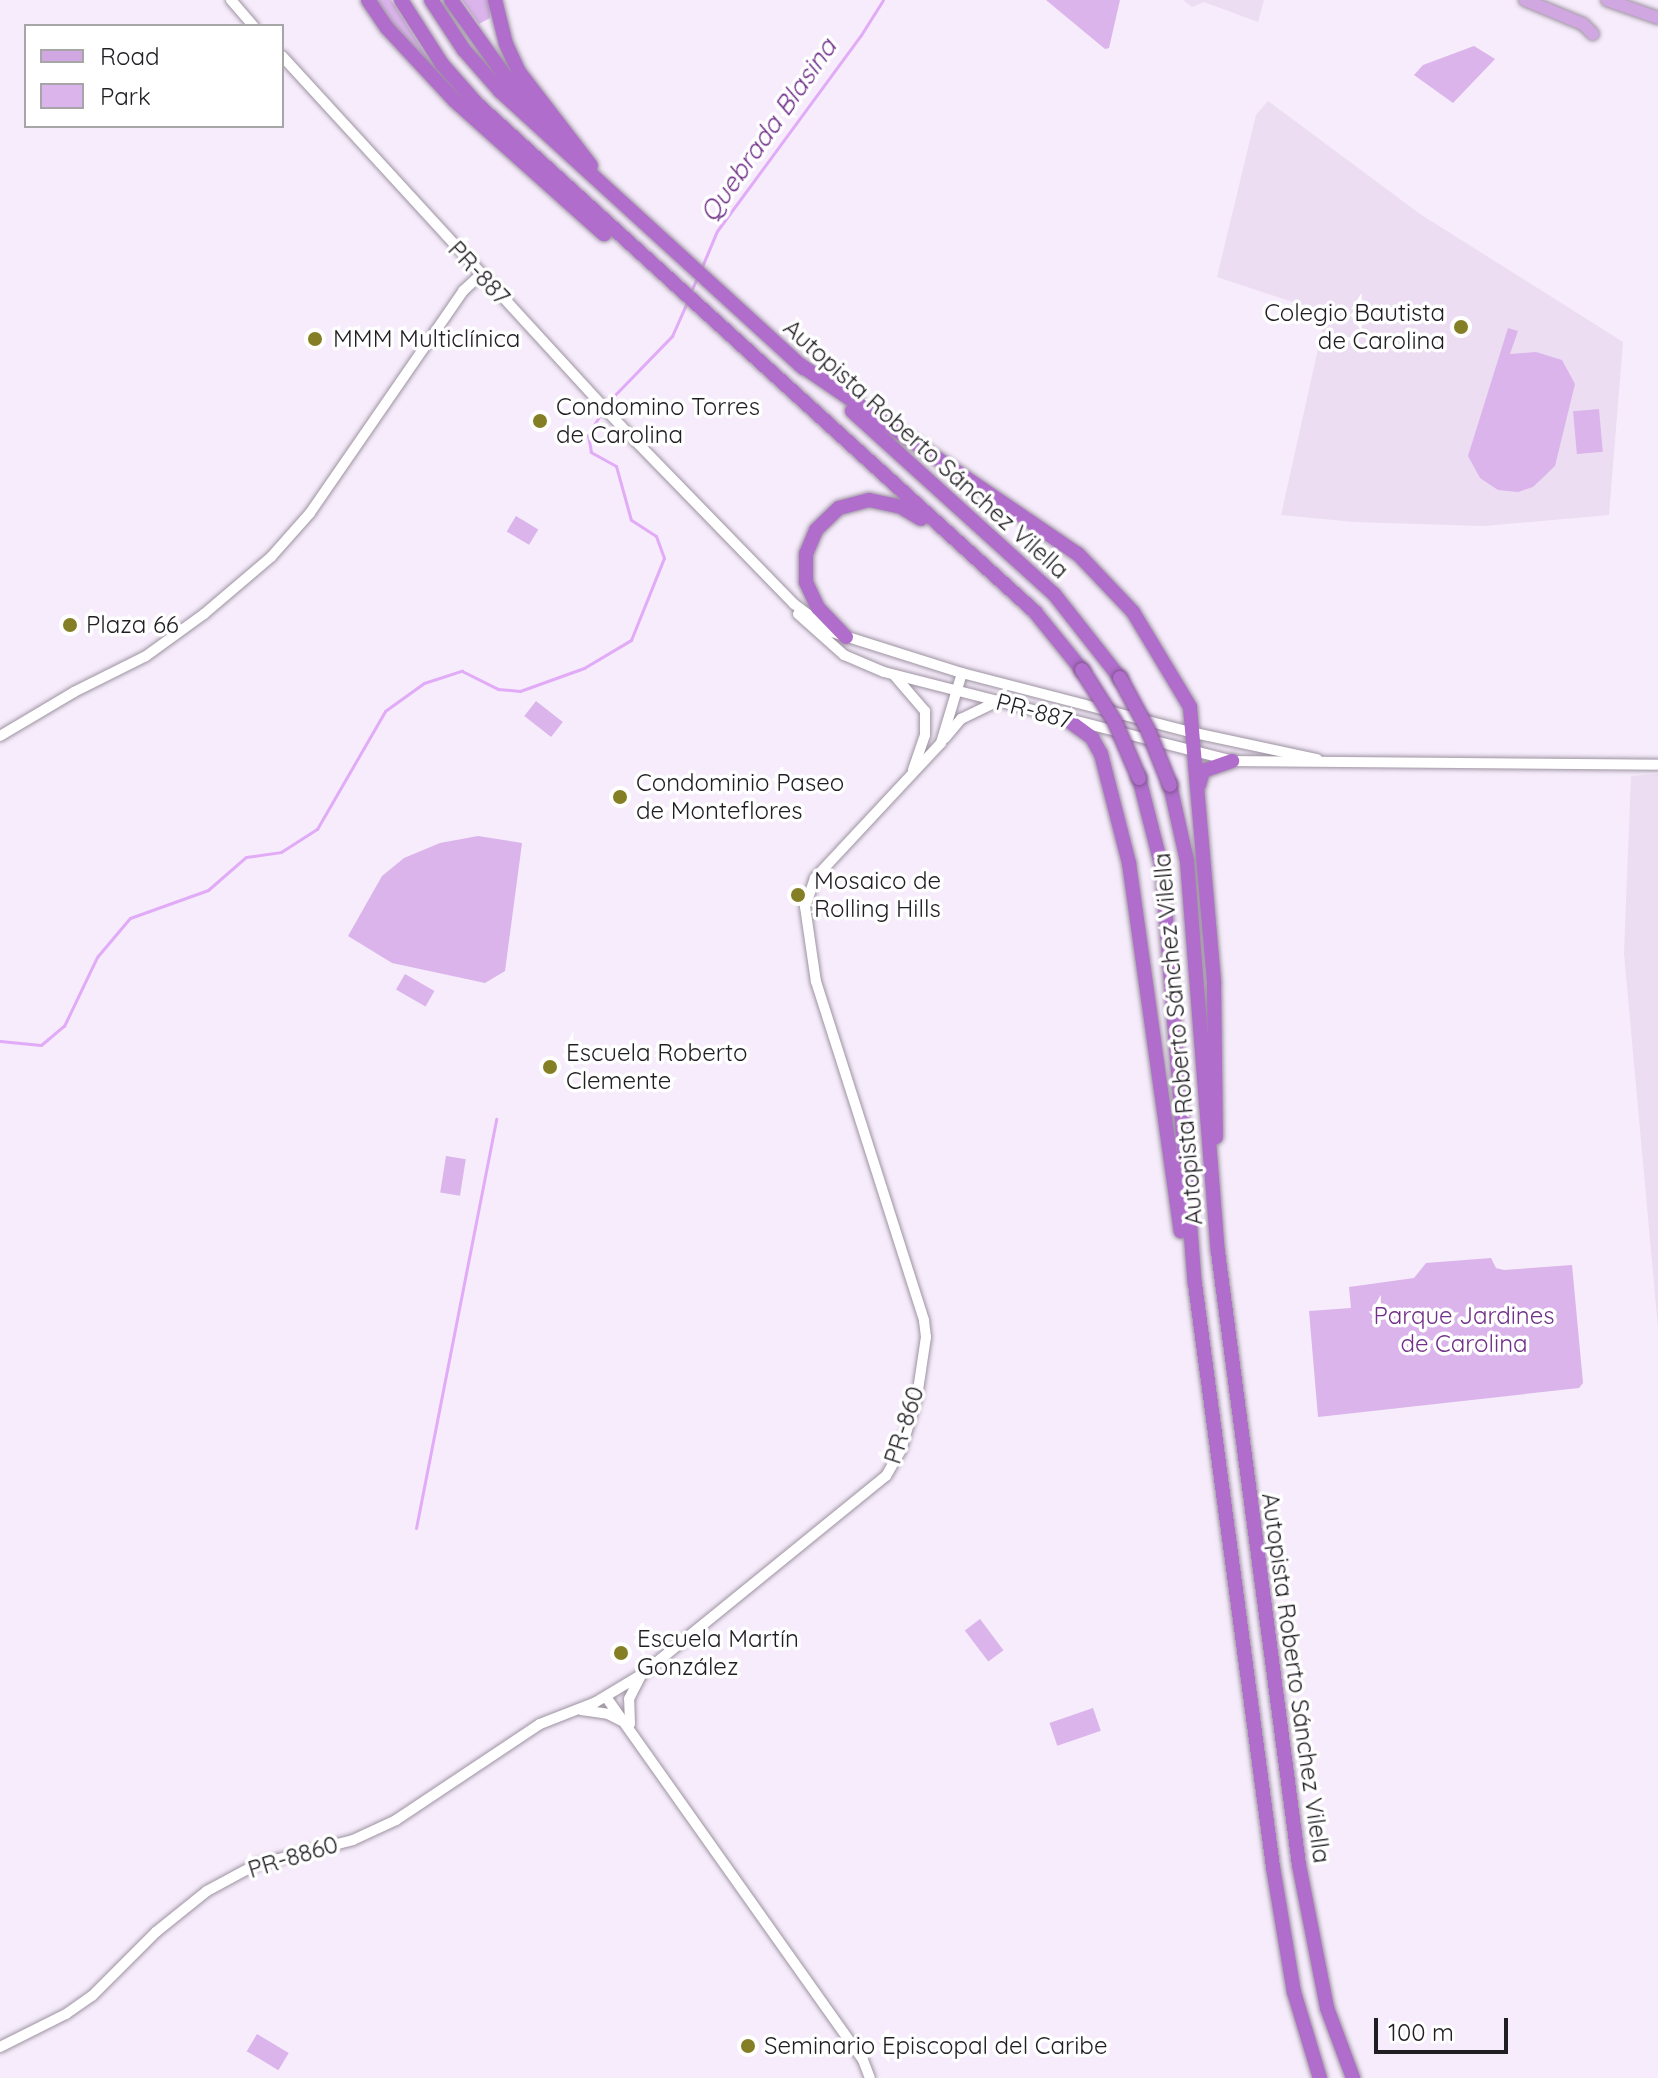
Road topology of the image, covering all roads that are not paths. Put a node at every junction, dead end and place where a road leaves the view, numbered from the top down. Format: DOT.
graph roads {
  1 [pos="231,0"];
  2 [pos="361,0"];
  3 [pos="368,0"];
  4 [pos="401,0"];
  5 [pos="431,0"];
  6 [pos="451,0"];
  7 [pos="495,0"];
  8 [pos="1525,0"];
  9 [pos="1607,0"];
  10 [pos="1658,18"];
  11 [pos="252,24"];
  12 [pos="387,28"];
  13 [pos="1593,34"];
  14 [pos="284,58"];
  15 [pos="602,183"];
  16 [pos="651,264"];
  17 [pos="480,275"];
  18 [pos="799,364"];
  19 [pos="944,532"];
  20 [pos="780,590"];
  21 [pos="846,637"];
  22 [pos="962,673"];
  23 [pos="893,674"];
  24 [pos="957,691"];
  25 [pos="997,702"];
  26 [pos="1069,721"];
  27 [pos="1190,732"];
  28 [pos="0,736"];
  29 [pos="941,743"];
  30 [pos="1192,753"];
  31 [pos="1317,759"];
  32 [pos="1232,761"];
  33 [pos="1658,765"];
  34 [pos="909,779"];
  35 [pos="1198,793"];
  36 [pos="1214,1214"];
  37 [pos="1205,1365"];
  38 [pos="641,1675"];
  39 [pos="606,1697"];
  40 [pos="579,1709"];
  41 [pos="630,1726"];
  42 [pos="0,2047"];
  43 [pos="870,2078"];
  44 [pos="1320,2078"];
  45 [pos="1353,2078"];
  1 -- 11 [label="street"];
  2 -- 12 [label="highway"];
  3 -- 12 [label="highway"];
  4 -- 16 [label="highway, Autopista Roberto Sánchez Vilella"];
  5 -- 15 [label="highway, Autopista Roberto Sánchez Vilella"];
  6 -- 15 [label="highway"];
  7 -- 15 [label="highway"];
  8 -- 13 [label="main road"];
  9 -- 10 [label="main road"];
  12 -- 16 [label="highway"];
  14 -- 17 [label="street, PR-887"];
  15 -- 18 [label="highway, Autopista Roberto Sánchez Vilella"];
  16 -- 19 [label="highway, Autopista Roberto Sánchez Vilella"];
  17 -- 20 [label="street, PR-887"];
  17 -- 28 [label="street"];
  18 -- 27 [label="highway"];
  18 -- 36 [label="highway, Autopista Roberto Sánchez Vilella, bridge"];
  19 -- 21 [label="highway"];
  19 -- 37 [label="highway, Autopista Roberto Sánchez Vilella, bridge"];
  20 -- 21 [label="street, PR-887"];
  20 -- 23 [label="street, PR-887"];
  21 -- 22 [label="street, PR-887"];
  22 -- 24 [label="street, PR-860 / PR-860"];
  22 -- 27 [label="street, PR-887"];
  23 -- 24 [label="street, PR-887"];
  23 -- 34 [label="street"];
  24 -- 25 [label="street, PR-887"];
  24 -- 29 [label="street, PR-860 / PR-860"];
  25 -- 26 [label="street, PR-887"];
  25 -- 29 [label="street"];
  26 -- 30 [label="street, PR-887"];
  26 -- 37 [label="highway"];
  27 -- 30 [label="highway"];
  27 -- 31 [label="street, PR-887"];
  29 -- 34 [label="street, PR-860 / PR-860"];
  30 -- 32 [label="street, PR-887"];
  30 -- 35 [label="highway"];
  31 -- 32 [label="street, PR-887"];
  31 -- 33 [label="street, PR-887"];
  32 -- 35 [label="highway"];
  34 -- 38 [label="street, PR-860 / PR-860"];
  35 -- 36 [label="highway"];
  36 -- 45 [label="highway, Autopista Roberto Sánchez Vilella"];
  37 -- 44 [label="highway, Autopista Roberto Sánchez Vilella"];
  38 -- 39 [label="street, PR-860 / PR-860"];
  38 -- 41 [label="street"];
  39 -- 40 [label="street, PR-8860 / PR-8860"];
  39 -- 41 [label="street"];
  40 -- 41 [label="street"];
  40 -- 42 [label="street, PR-8860 / PR-8860"];
  41 -- 43 [label="street"];
}
